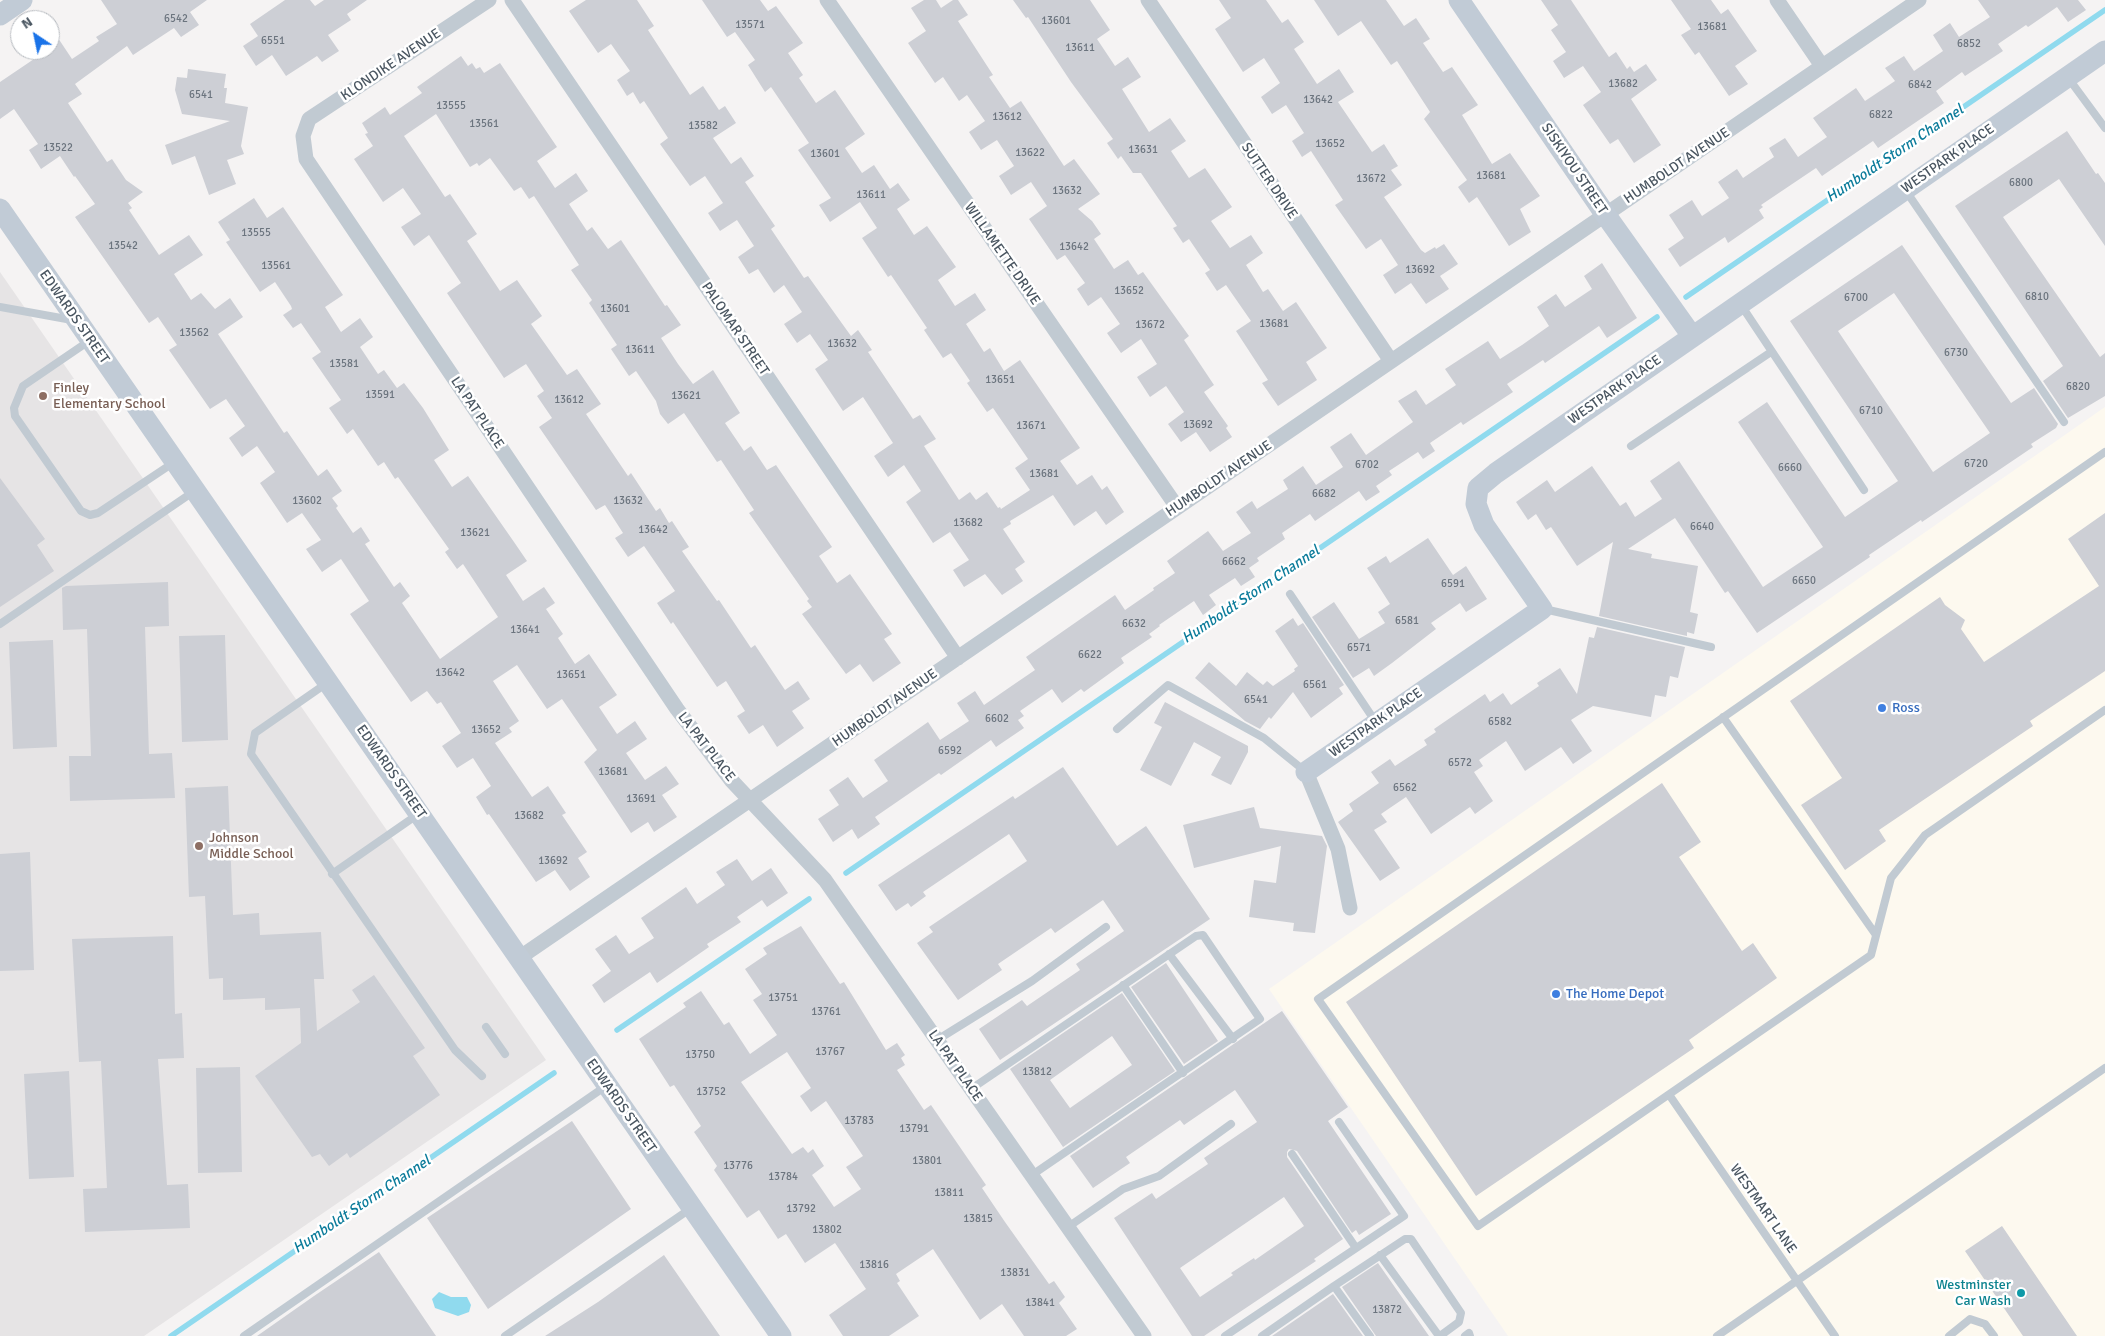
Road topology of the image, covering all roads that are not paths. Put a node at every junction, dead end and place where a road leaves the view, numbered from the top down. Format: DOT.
graph roads {
  1 [pos="22,0"];
  2 [pos="489,0"];
  3 [pos="512,0"];
  4 [pos="827,0"];
  5 [pos="1148,0"];
  6 [pos="1459,0"];
  7 [pos="1777,0"];
  8 [pos="1919,0"];
  9 [pos="0,15"];
  10 [pos="2105,51"];
  11 [pos="1822,66"];
  12 [pos="2068,77"];
  13 [pos="2105,128"];
  14 [pos="303,136"];
  15 [pos="1904,189"];
  16 [pos="0,209"];
  17 [pos="1605,214"];
  18 [pos="1740,304"];
  19 [pos="0,308"];
  20 [pos="77,321"];
  21 [pos="1692,336"];
  22 [pos="90,340"];
  23 [pos="1771,352"];
  24 [pos="1391,361"];
  25 [pos="2064,422"];
  26 [pos="1631,446"];
  27 [pos="2105,452"];
  28 [pos="174,462"];
  29 [pos="1864,490"];
  30 [pos="195,491"];
  31 [pos="1177,508"];
  32 [pos="1290,594"];
  33 [pos="1542,608"];
  34 [pos="0,624"];
  35 [pos="1711,647"];
  36 [pos="958,658"];
  37 [pos="329,682"];
  38 [pos="2105,710"];
  39 [pos="1724,717"];
  40 [pos="1377,723"];
  41 [pos="1117,729"];
  42 [pos="1306,772"];
  43 [pos="750,801"];
  44 [pos="419,814"];
  45 [pos="332,874"];
  46 [pos="1350,908"];
  47 [pos="1106,927"];
  48 [pos="1876,935"];
  49 [pos="1169,954"];
  50 [pos="518,958"];
  51 [pos="1123,985"];
  52 [pos="486,1027"];
  53 [pos="1233,1039"];
  54 [pos="937,1040"];
  55 [pos="505,1054"];
  56 [pos="2105,1068"];
  57 [pos="1183,1073"];
  58 [pos="482,1076"];
  59 [pos="606,1086"];
  60 [pos="971,1089"];
  61 [pos="1670,1096"];
  62 [pos="1339,1122"];
  63 [pos="1231,1124"];
  64 [pos="1292,1154"];
  65 [pos="1032,1175"];
  66 [pos="692,1208"];
  67 [pos="1068,1227"];
  68 [pos="1356,1248"];
  69 [pos="1380,1255"];
  70 [pos="1797,1281"];
  71 [pos="1334,1286"];
  72 [pos="776,1332"];
  73 [pos="244,1336"];
  74 [pos="505,1336"];
  75 [pos="1144,1336"];
  76 [pos="1225,1336"];
  77 [pos="1262,1336"];
  78 [pos="1370,1336"];
  79 [pos="1440,1336"];
  80 [pos="1465,1336"];
  81 [pos="1470,1336"];
  82 [pos="1717,1336"];
  83 [pos="1835,1336"];
  84 [pos="1949,1336"];
  85 [pos="1994,1336"];
  1 -- 9 [label="street"];
  2 -- 14 [label="street, KLONDIKE AVENUE"];
  3 -- 36 [label="street, PALOMAR STREET"];
  4 -- 31 [label="street, WILLAMETTE DRIVE"];
  5 -- 24 [label="street, SUTTER DRIVE"];
  6 -- 17 [label="street, SISKIYOU STREET"];
  7 -- 11 [label="street"];
  8 -- 11 [label="street, HUMBOLDT AVENUE"];
  10 -- 12 [label="street, WESTPARK PLACE"];
  11 -- 17 [label="street, HUMBOLDT AVENUE"];
  12 -- 13 [label="lane"];
  12 -- 15 [label="street, WESTPARK PLACE"];
  14 -- 43 [label="street, LA PAT PLACE"];
  15 -- 18 [label="street, WESTPARK PLACE"];
  15 -- 25 [label="lane"];
  16 -- 20 [label="street, EDWARDS STREET"];
  17 -- 21 [label="street, SISKIYOU STREET"];
  17 -- 24 [label="street, HUMBOLDT AVENUE"];
  18 -- 21 [label="street, WESTPARK PLACE"];
  18 -- 23 [label="lane"];
  19 -- 20 [label="lane"];
  20 -- 22 [label="street, EDWARDS STREET"];
  21 -- 33 [label="street, WESTPARK PLACE"];
  22 -- 28 [label="street, EDWARDS STREET"];
  22 -- 28 [label="lane"];
  23 -- 26 [label="lane"];
  23 -- 29 [label="lane"];
  24 -- 31 [label="street, HUMBOLDT AVENUE"];
  27 -- 39 [label="lane"];
  28 -- 30 [label="street, EDWARDS STREET"];
  30 -- 34 [label="lane"];
  30 -- 37 [label="street, EDWARDS STREET"];
  31 -- 36 [label="street, HUMBOLDT AVENUE"];
  32 -- 40 [label="lane"];
  33 -- 35 [label="lane"];
  33 -- 40 [label="street, WESTPARK PLACE"];
  36 -- 43 [label="street, HUMBOLDT AVENUE"];
  37 -- 44 [label="street, EDWARDS STREET"];
  37 -- 45 [label="lane"];
  38 -- 48 [label="lane"];
  39 -- 48 [label="lane"];
  39 -- 61 [label="lane"];
  40 -- 42 [label="street, WESTPARK PLACE"];
  41 -- 42 [label="lane"];
  42 -- 46 [label="street"];
  43 -- 50 [label="street, HUMBOLDT AVENUE"];
  43 -- 54 [label="street, LA PAT PLACE"];
  44 -- 45 [label="lane"];
  44 -- 50 [label="street, EDWARDS STREET"];
  45 -- 58 [label="lane"];
  47 -- 54 [label="lane"];
  48 -- 61 [label="lane"];
  49 -- 51 [label="lane"];
  49 -- 53 [label="lane"];
  49 -- 53 [label="lane"];
  50 -- 59 [label="street, EDWARDS STREET"];
  51 -- 57 [label="lane"];
  51 -- 60 [label="lane"];
  52 -- 55 [label="lane"];
  53 -- 57 [label="lane"];
  54 -- 60 [label="street, LA PAT PLACE"];
  56 -- 70 [label="lane"];
  57 -- 65 [label="lane"];
  59 -- 66 [label="street, EDWARDS STREET"];
  59 -- 73 [label="lane"];
  60 -- 65 [label="street, LA PAT PLACE"];
  61 -- 70 [label="lane, WESTMART LANE"];
  62 -- 68 [label="lane"];
  63 -- 67 [label="lane"];
  64 -- 68 [label="lane"];
  65 -- 67 [label="street, LA PAT PLACE"];
  66 -- 72 [label="street, EDWARDS STREET"];
  66 -- 74 [label="lane"];
  67 -- 75 [label="street, LA PAT PLACE"];
  68 -- 76 [label="lane"];
  69 -- 71 [label="lane"];
  69 -- 79 [label="lane"];
  69 -- 79 [label="lane"];
  70 -- 82 [label="lane"];
  70 -- 83 [label="lane, WESTMART LANE"];
  71 -- 77 [label="lane"];
  71 -- 78 [label="lane"];
  80 -- 81 [label="lane"];
  84 -- 85 [label="lane"];
}
